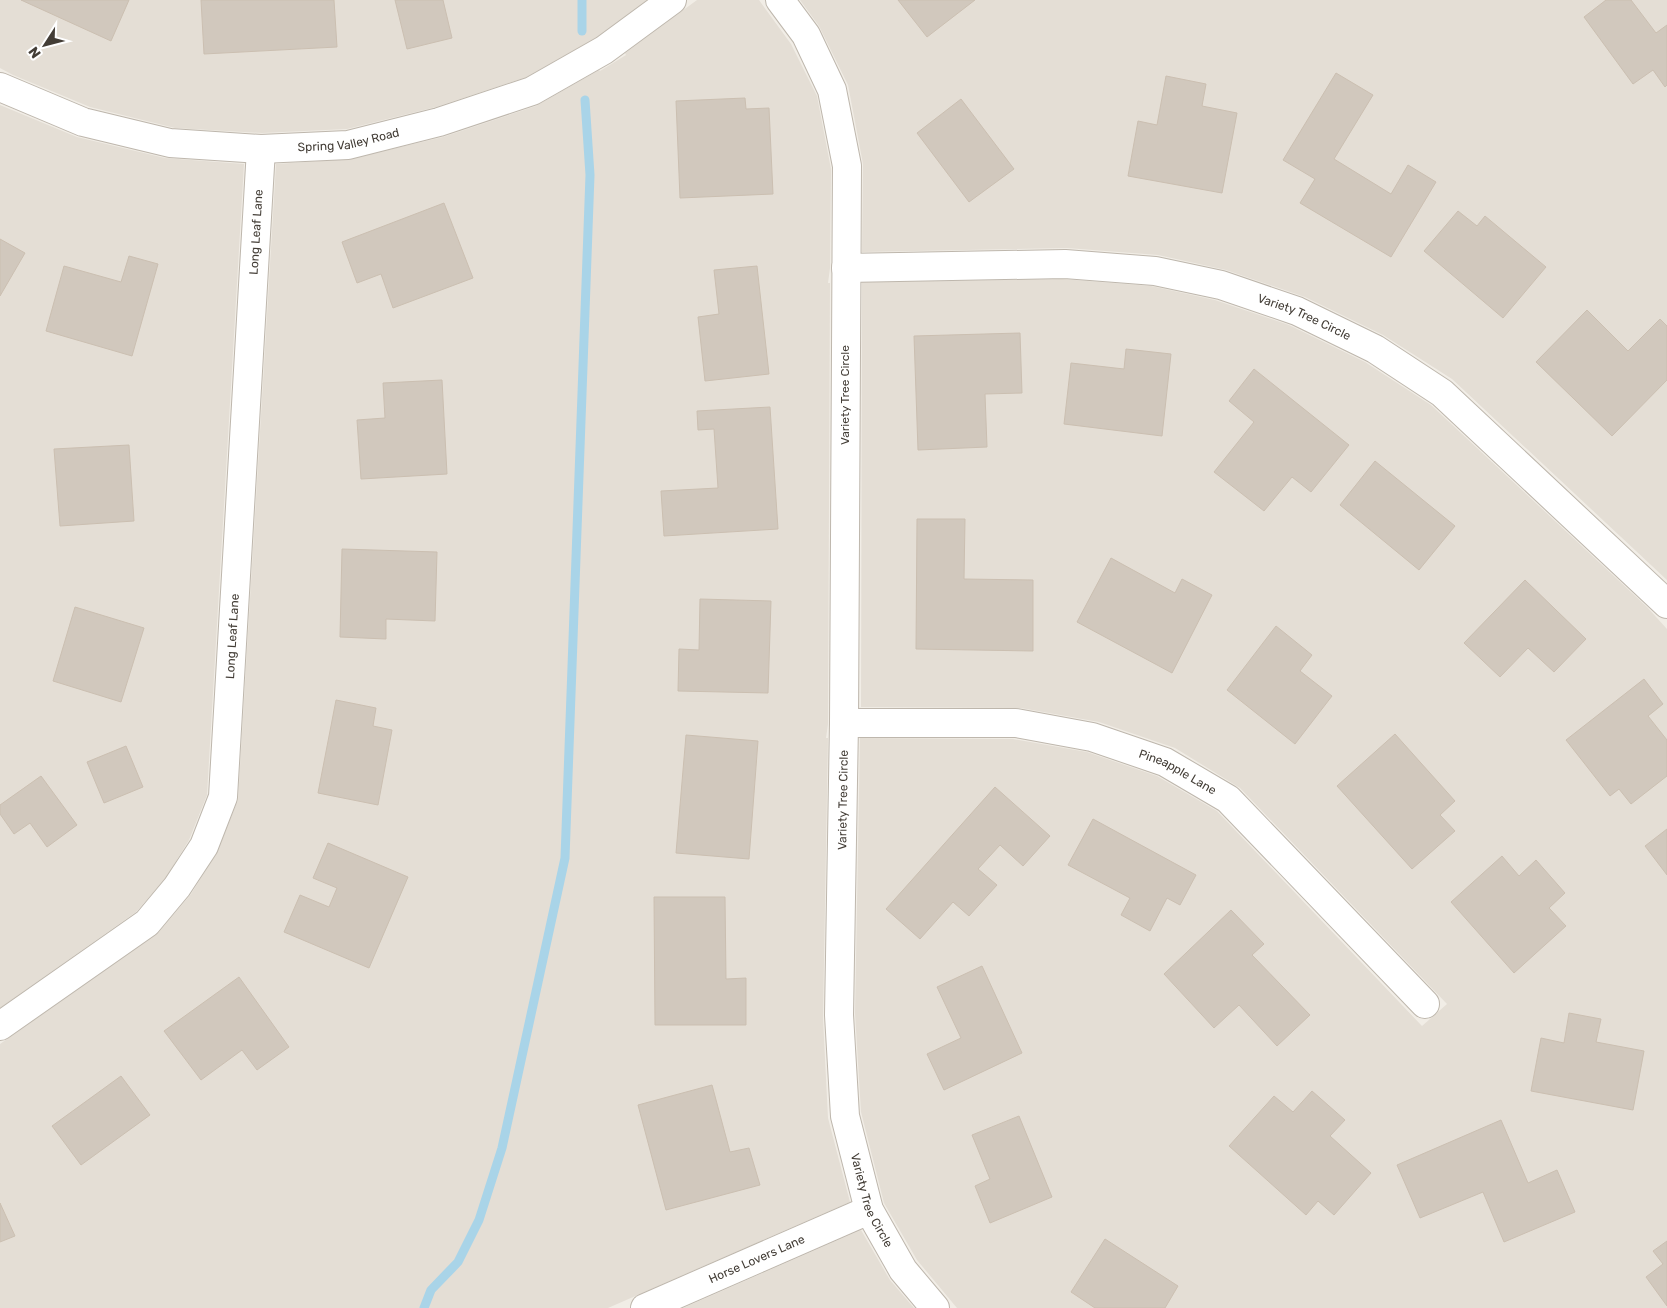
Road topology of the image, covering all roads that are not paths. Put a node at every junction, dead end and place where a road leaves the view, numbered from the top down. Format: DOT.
graph roads {
  1 [pos="672,0"];
  2 [pos="780,0"];
  3 [pos="0,87"];
  4 [pos="261,149"];
  5 [pos="846,268"];
  6 [pos="1667,604"];
  7 [pos="844,723"];
  8 [pos="1425,1004"];
  9 [pos="0,1026"];
  10 [pos="868,1210"];
  11 [pos="645,1308"];
  12 [pos="935,1308"];
  1 -- 4 [label="street, Spring Valley Road"];
  2 -- 5 [label="street, Variety Tree Circle"];
  3 -- 4 [label="street, Spring Valley Road"];
  4 -- 9 [label="street, Long Leaf Lane"];
  5 -- 6 [label="street, Variety Tree Circle"];
  5 -- 7 [label="street, Variety Tree Circle"];
  7 -- 8 [label="street, Pineapple Lane"];
  7 -- 10 [label="street, Variety Tree Circle"];
  10 -- 11 [label="street, Horse Lovers Lane"];
  10 -- 12 [label="street, Variety Tree Circle"];
}
